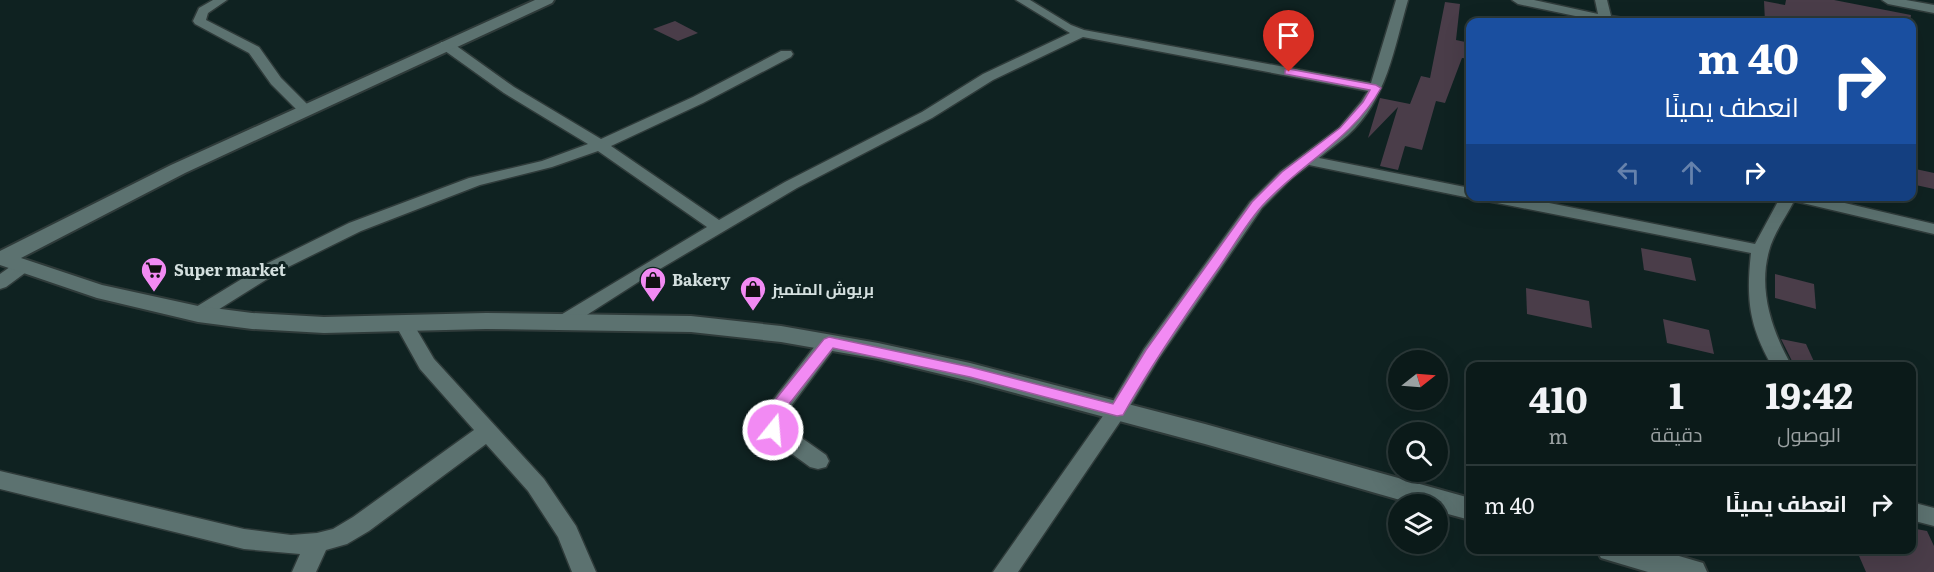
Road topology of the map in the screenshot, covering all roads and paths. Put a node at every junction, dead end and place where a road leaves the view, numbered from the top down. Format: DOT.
graph roads {
  1 [pos="221,0"];
  2 [pos="547,0"];
  3 [pos="1022,0"];
  4 [pos="1402,0"];
  5 [pos="1518,0"];
  6 [pos="1601,0"];
  7 [pos="1888,0"];
  8 [pos="1934,9"];
  9 [pos="1600,18"];
  10 [pos="1605,18"];
  11 [pos="1081,33"];
  12 [pos="447,45"];
  13 [pos="786,54"];
  14 [pos="1376,88"];
  15 [pos="304,110"];
  16 [pos="600,145"];
  17 [pos="1308,160"];
  18 [pos="1466,192"];
  19 [pos="1512,201"];
  20 [pos="1787,201"];
  21 [pos="1812,201"];
  22 [pos="720,228"];
  23 [pos="1934,229"];
  24 [pos="1760,250"];
  25 [pos="6,266"];
  26 [pos="198,314"];
  27 [pos="561,323"];
  28 [pos="404,324"];
  29 [pos="829,342"];
  30 [pos="1780,362"];
  31 [pos="1117,411"];
  32 [pos="488,432"];
  33 [pos="818,461"];
  34 [pos="0,480"];
  35 [pos="1466,508"];
  36 [pos="1916,512"];
  37 [pos="1934,517"];
  38 [pos="316,543"];
  39 [pos="1629,554"];
  40 [pos="304,572"];
  41 [pos="584,572"];
  42 [pos="1005,572"];
  43 [pos="1692,572"];
  1 -- 15 [label="street"];
  2 -- 12 [label="street"];
  3 -- 11 [label="street"];
  4 -- 14 [label="street"];
  5 -- 9 [label="street"];
  6 -- 10 [label="street"];
  7 -- 8 [label="street"];
  11 -- 14 [label="street"];
  11 -- 22 [label="street"];
  12 -- 15 [label="street"];
  12 -- 16 [label="street"];
  13 -- 16 [label="street"];
  14 -- 17 [label="street"];
  15 -- 25 [label="street"];
  16 -- 22 [label="street"];
  16 -- 26 [label="street"];
  17 -- 18 [label="street"];
  17 -- 31 [label="street"];
  19 -- 24 [label="street"];
  20 -- 24 [label="street"];
  21 -- 23 [label="street"];
  22 -- 27 [label="street"];
  24 -- 30 [label="street"];
  25 -- 26 [label="street"];
  26 -- 28 [label="street"];
  27 -- 28 [label="street"];
  27 -- 29 [label="street"];
  28 -- 32 [label="street"];
  29 -- 31 [label="street"];
  29 -- 33 [label="street"];
  31 -- 35 [label="street"];
  31 -- 42 [label="street"];
  32 -- 38 [label="street"];
  32 -- 41 [label="street"];
  34 -- 38 [label="street"];
  36 -- 37 [label="street"];
  38 -- 40 [label="street"];
  39 -- 43 [label="street"];
}
